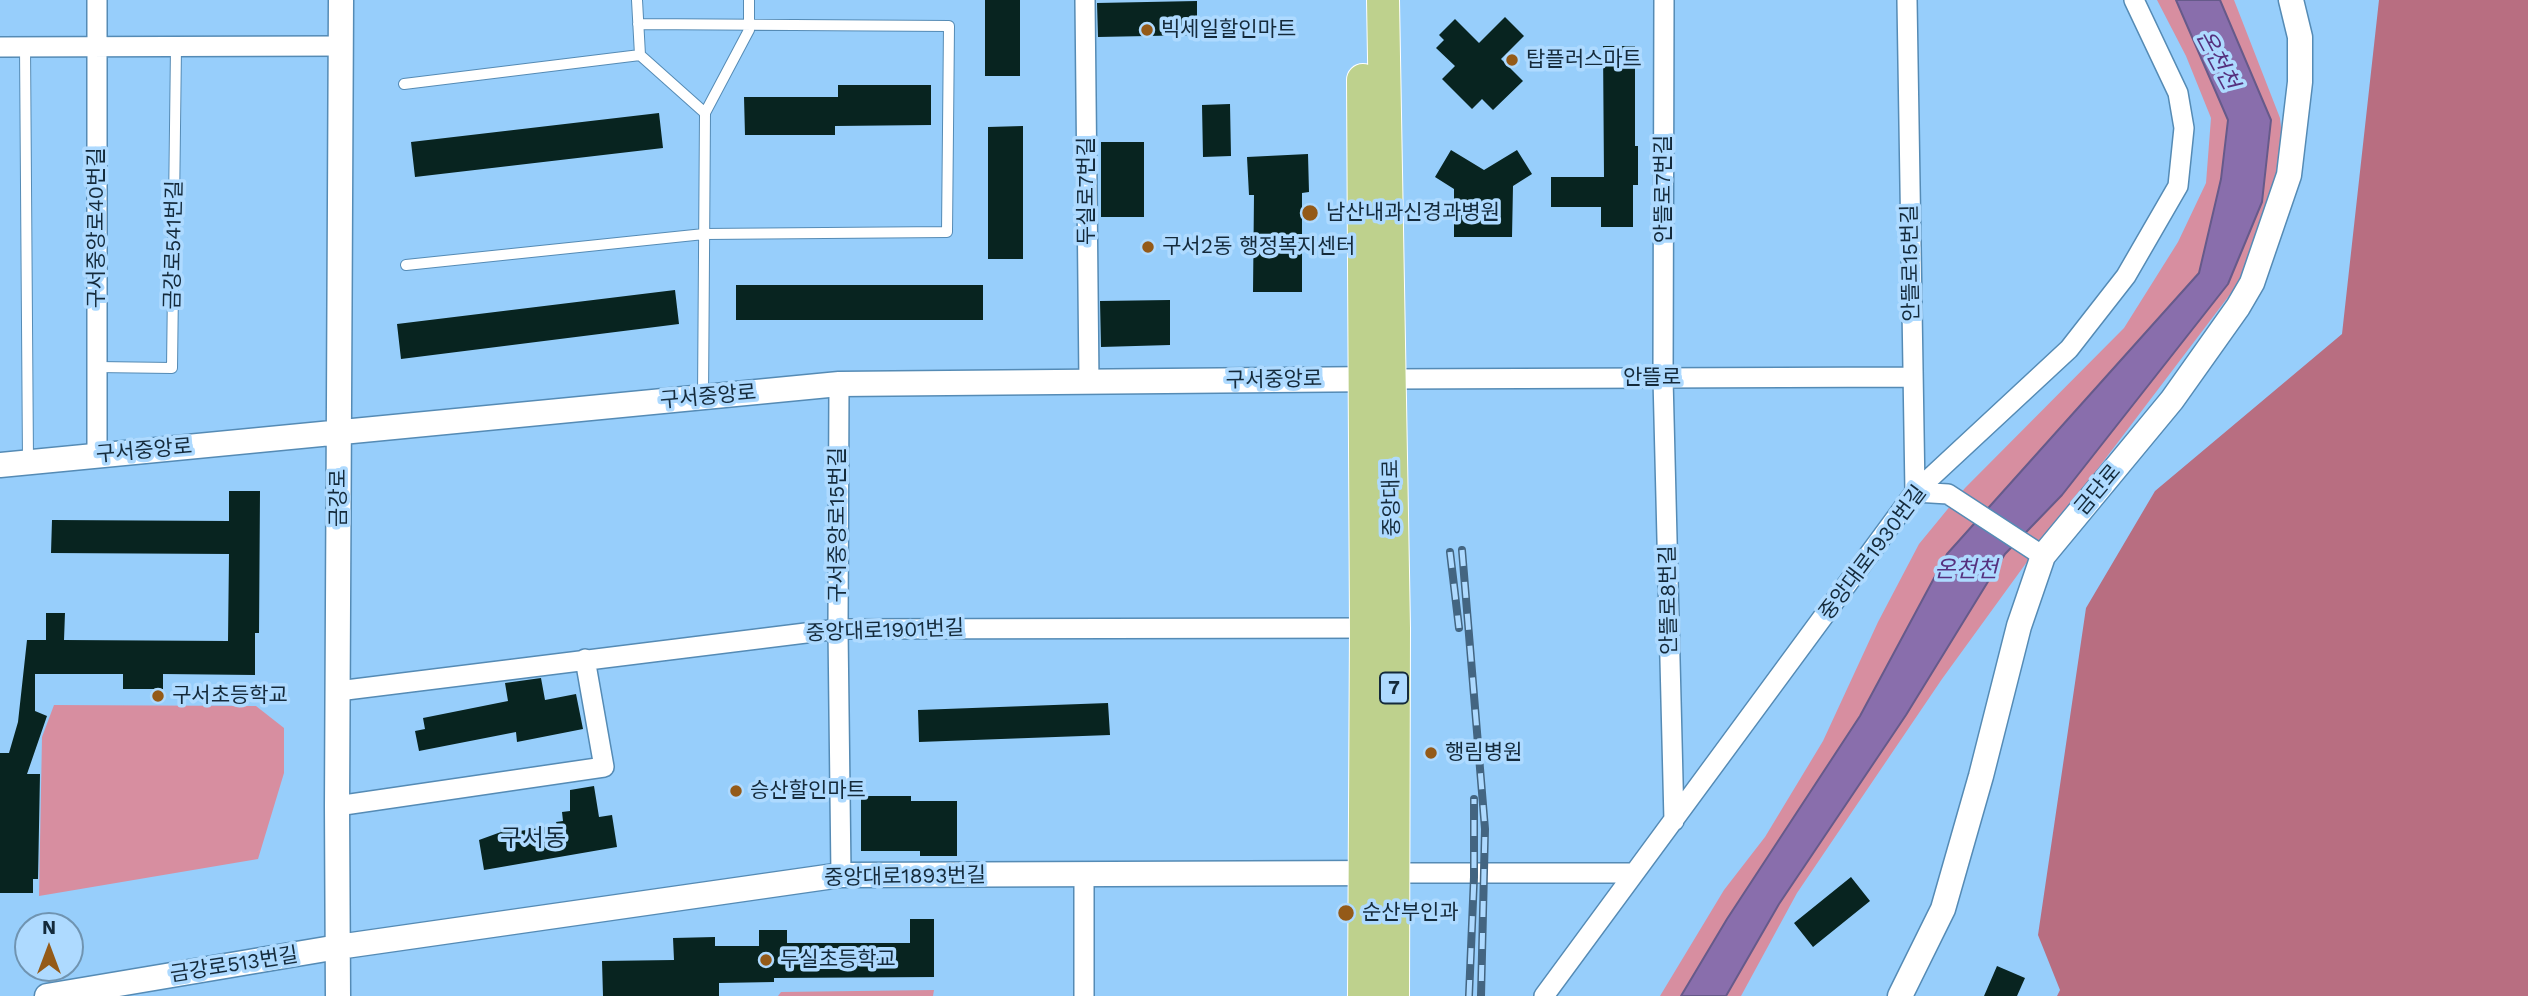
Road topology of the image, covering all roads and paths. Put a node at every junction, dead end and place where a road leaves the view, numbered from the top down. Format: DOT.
graph roads {
  1 [pos="97,0"];
  2 [pos="341,0"];
  3 [pos="637,0"];
  4 [pos="749,0"];
  5 [pos="1086,0"];
  6 [pos="1362,0"];
  7 [pos="1383,0"];
  8 [pos="1664,0"];
  9 [pos="1906,0"];
  10 [pos="2134,0"];
  11 [pos="2291,0"];
  12 [pos="638,23"];
  13 [pos="749,23"];
  14 [pos="341,46"];
  15 [pos="0,47"];
  16 [pos="25,47"];
  17 [pos="97,47"];
  18 [pos="176,47"];
  19 [pos="640,55"];
  20 [pos="404,84"];
  21 [pos="705,113"];
  22 [pos="704,234"];
  23 [pos="405,265"];
  24 [pos="97,367"];
  25 [pos="1913,377"];
  26 [pos="1664,378"];
  27 [pos="1378,379"];
  28 [pos="1089,382"];
  29 [pos="839,384"];
  30 [pos="703,397"];
  31 [pos="338,432"];
  32 [pos="97,455"];
  33 [pos="28,462"];
  34 [pos="0,464"];
  35 [pos="1915,492"];
  36 [pos="2034,550"];
  37 [pos="1380,628"];
  38 [pos="838,629"];
  39 [pos="585,659"];
  40 [pos="338,691"];
  41 [pos="337,806"];
  42 [pos="1674,821"];
  43 [pos="1379,873"];
  44 [pos="1633,873"];
  45 [pos="1084,874"];
  46 [pos="841,875"];
  47 [pos="338,947"];
  48 [pos="47,996"];
  49 [pos="338,996"];
  50 [pos="1084,996"];
  51 [pos="1364,996"];
  52 [pos="1393,996"];
  53 [pos="1544,996"];
  54 [pos="1900,996"];
  1 -- 17 [label="street, 구서중앙로40번길"];
  2 -- 14 [label="street, 금강로"];
  3 -- 12 [label="lane"];
  4 -- 13 [label="lane"];
  5 -- 28 [label="street, 두실로7번길"];
  6 -- 27 [label="main road, 중앙대로 / 7"];
  7 -- 27 [label="main road, 중앙대로 / 7"];
  8 -- 26 [label="street, 안뜰로7번길"];
  9 -- 25 [label="street, 안뜰로15번길"];
  10 -- 35 [label="street, 중앙대로1930번길"];
  11 -- 36 [label="street, 금단로"];
  12 -- 13 [label="lane"];
  12 -- 19 [label="lane"];
  13 -- 21 [label="lane"];
  13 -- 22 [label="lane"];
  14 -- 18 [label="street"];
  14 -- 31 [label="street, 금강로"];
  15 -- 16 [label="street"];
  16 -- 17 [label="street"];
  16 -- 33 [label="lane"];
  17 -- 18 [label="street"];
  17 -- 24 [label="street, 구서중앙로40번길"];
  18 -- 24 [label="lane, 금강로541번길"];
  19 -- 20 [label="lane"];
  19 -- 21 [label="lane"];
  21 -- 22 [label="lane"];
  22 -- 23 [label="lane"];
  22 -- 30 [label="lane"];
  24 -- 32 [label="street, 구서중앙로40번길"];
  25 -- 26 [label="street, 안뜰로"];
  25 -- 35 [label="street, 안뜰로15번길"];
  26 -- 27 [label="street, 안뜰로"];
  26 -- 42 [label="street, 안뜰로8번길"];
  27 -- 28 [label="street, 구서중앙로"];
  27 -- 37 [label="main road, 중앙대로 / 7"];
  28 -- 29 [label="street, 구서중앙로"];
  29 -- 30 [label="street, 구서중앙로"];
  29 -- 38 [label="street, 구서중앙로15번길"];
  30 -- 31 [label="street, 구서중앙로"];
  31 -- 32 [label="street, 구서중앙로"];
  31 -- 40 [label="street, 금강로"];
  32 -- 33 [label="street, 구서중앙로"];
  33 -- 34 [label="street, 구서중앙로"];
  35 -- 36 [label="street"];
  35 -- 42 [label="street, 중앙대로1930번길"];
  36 -- 54 [label="street, 금단로"];
  37 -- 38 [label="street, 중앙대로1901번길"];
  37 -- 43 [label="main road, 중앙대로 / 7"];
  38 -- 39 [label="street, 중앙대로1901번길"];
  38 -- 46 [label="street, 구서중앙로15번길"];
  39 -- 40 [label="street, 중앙대로1901번길"];
  39 -- 41 [label="street"];
  40 -- 41 [label="street, 금강로"];
  41 -- 47 [label="street, 금강로"];
  42 -- 44 [label="street, 중앙대로1930번길"];
  43 -- 44 [label="street"];
  43 -- 45 [label="street, 중앙대로1893번길"];
  43 -- 51 [label="main road, 중앙대로 / 7"];
  43 -- 52 [label="main road, 중앙대로 / 7"];
  44 -- 53 [label="street, 중앙대로1930번길"];
  45 -- 46 [label="street, 중앙대로1893번길"];
  45 -- 50 [label="street"];
  46 -- 47 [label="street, 중앙대로1893번길"];
  47 -- 48 [label="street, 금강로513번길"];
  47 -- 49 [label="street, 금강로"];
}
